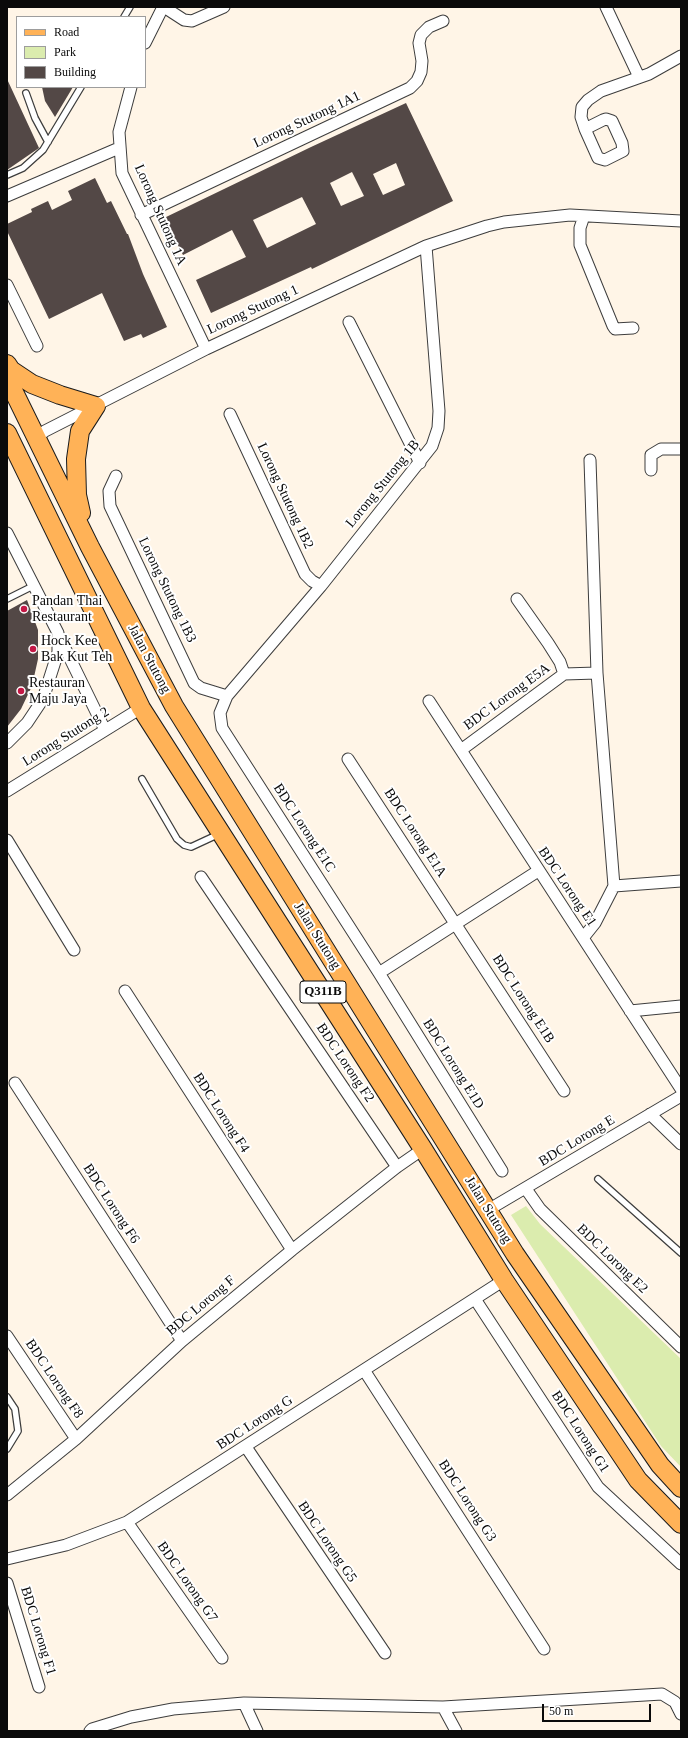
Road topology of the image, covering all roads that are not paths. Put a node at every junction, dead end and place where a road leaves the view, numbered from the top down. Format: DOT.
graph roads {
  1 [pos="130,7"];
  2 [pos="163,7"];
  3 [pos="224,7"];
  4 [pos="606,7"];
  5 [pos="125,16"];
  6 [pos="443,21"];
  7 [pos="146,40"];
  8 [pos="681,56"];
  9 [pos="640,77"];
  10 [pos="80,88"];
  11 [pos="131,88"];
  12 [pos="26,93"];
  13 [pos="585,130"];
  14 [pos="48,142"];
  15 [pos="119,148"];
  16 [pos="7,176"];
  17 [pos="7,196"];
  18 [pos="141,215"];
  19 [pos="584,216"];
  20 [pos="681,221"];
  21 [pos="426,246"];
  22 [pos="7,285"];
  23 [pos="349,322"];
  24 [pos="633,328"];
  25 [pos="37,346"];
  26 [pos="206,349"];
  27 [pos="7,364"];
  28 [pos="7,378"];
  29 [pos="96,406"];
  30 [pos="230,414"];
  31 [pos="7,433"];
  32 [pos="37,437"];
  33 [pos="681,449"];
  34 [pos="590,460"];
  35 [pos="420,463"];
  36 [pos="651,470"];
  37 [pos="116,476"];
  38 [pos="7,533"];
  39 [pos="90,547"];
  40 [pos="33,586"];
  41 [pos="321,586"];
  42 [pos="7,599"];
  43 [pos="517,599"];
  44 [pos="96,614"];
  45 [pos="58,633"];
  46 [pos="597,673"];
  47 [pos="564,674"];
  48 [pos="227,696"];
  49 [pos="428,701"];
  50 [pos="141,708"];
  51 [pos="105,730"];
  52 [pos="7,743"];
  53 [pos="460,750"];
  54 [pos="348,758"];
  55 [pos="142,779"];
  56 [pos="7,791"];
  57 [pos="221,833"];
  58 [pos="7,840"];
  59 [pos="538,871"];
  60 [pos="201,877"];
  61 [pos="681,881"];
  62 [pos="614,886"];
  63 [pos="456,924"];
  64 [pos="583,938"];
  65 [pos="74,950"];
  66 [pos="379,973"];
  67 [pos="125,991"];
  68 [pos="681,1006"];
  69 [pos="630,1011"];
  70 [pos="15,1083"];
  71 [pos="681,1089"];
  72 [pos="564,1091"];
  73 [pos="681,1096"];
  74 [pos="650,1114"];
  75 [pos="681,1144"];
  76 [pos="423,1149"];
  77 [pos="397,1167"];
  78 [pos="502,1171"];
  79 [pos="598,1179"];
  80 [pos="526,1189"];
  81 [pos="488,1210"];
  82 [pos="292,1250"];
  83 [pos="681,1253"];
  84 [pos="515,1254"];
  85 [pos="504,1280"];
  86 [pos="475,1299"];
  87 [pos="7,1336"];
  88 [pos="182,1341"];
  89 [pos="681,1347"];
  90 [pos="364,1370"];
  91 [pos="7,1397"];
  92 [pos="76,1439"];
  93 [pos="246,1447"];
  94 [pos="7,1449"];
  95 [pos="681,1488"];
  96 [pos="7,1495"];
  97 [pos="127,1522"];
  98 [pos="681,1524"];
  99 [pos="7,1559"];
  100 [pos="681,1564"];
  101 [pos="7,1583"];
  102 [pos="544,1649"];
  103 [pos="385,1653"];
  104 [pos="222,1658"];
  105 [pos="40,1687"];
  106 [pos="244,1703"];
  107 [pos="444,1707"];
  108 [pos="681,1714"];
  109 [pos="90,1731"];
  110 [pos="257,1731"];
  111 [pos="456,1731"];
  1 -- 5 [label="lane"];
  2 -- 3 [label="street"];
  2 -- 7 [label="street"];
  4 -- 9 [label="street"];
  6 -- 18 [label="street, Lorong Stutong 1A1"];
  8 -- 9 [label="street"];
  9 -- 13 [label="street"];
  10 -- 14 [label="lane"];
  11 -- 15 [label="street, Lorong Stutong 1A"];
  12 -- 14 [label="lane"];
  14 -- 16 [label="lane"];
  15 -- 17 [label="street"];
  15 -- 18 [label="street, Lorong Stutong 1A"];
  18 -- 26 [label="street, Lorong Stutong 1A"];
  19 -- 20 [label="street, Lorong Stutong 1"];
  19 -- 21 [label="street, Lorong Stutong 1"];
  19 -- 24 [label="street"];
  21 -- 26 [label="street, Lorong Stutong 1"];
  21 -- 35 [label="street, Lorong Stutong 1B"];
  22 -- 25 [label="street"];
  23 -- 35 [label="street"];
  26 -- 29 [label="street, Lorong Stutong 1"];
  27 -- 29 [label="main road"];
  28 -- 32 [label="main road, Jalan Stutong"];
  29 -- 32 [label="street, Lorong Stutong 1"];
  29 -- 39 [label="main road"];
  30 -- 41 [label="street, Lorong Stutong 1B2"];
  31 -- 44 [label="main road, Jalan Stutong / Q311B"];
  32 -- 39 [label="main road, Jalan Stutong"];
  32 -- 44 [label="main road"];
  33 -- 36 [label="street"];
  34 -- 46 [label="street"];
  35 -- 41 [label="street, Lorong Stutong 1B"];
  37 -- 48 [label="street, Lorong Stutong 1B3"];
  38 -- 40 [label="street"];
  39 -- 81 [label="main road, Jalan Stutong"];
  40 -- 42 [label="lane"];
  40 -- 45 [label="street"];
  41 -- 48 [label="street, Lorong Stutong 1B"];
  43 -- 47 [label="street"];
  44 -- 50 [label="main road, Jalan Stutong / Q311B"];
  45 -- 51 [label="street"];
  45 -- 52 [label="street"];
  46 -- 47 [label="street, BDC Lorong E5A"];
  46 -- 62 [label="street"];
  47 -- 53 [label="street, BDC Lorong E5A"];
  48 -- 66 [label="street, BDC Lorong E1C"];
  49 -- 53 [label="street, BDC Lorong E1"];
  50 -- 51 [label="street, Lorong Stutong 2"];
  50 -- 57 [label="main road, Jalan Stutong / Q311B"];
  51 -- 56 [label="street, Lorong Stutong 2"];
  53 -- 59 [label="street, BDC Lorong E1"];
  54 -- 63 [label="street, BDC Lorong E1A"];
  55 -- 57 [label="lane"];
  57 -- 76 [label="main road, Jalan Stutong / Q311B"];
  58 -- 65 [label="street"];
  59 -- 63 [label="street"];
  59 -- 64 [label="street, BDC Lorong E1"];
  60 -- 77 [label="street, BDC Lorong F2"];
  61 -- 62 [label="street"];
  62 -- 64 [label="street"];
  63 -- 66 [label="street"];
  63 -- 72 [label="street, BDC Lorong E1B"];
  64 -- 69 [label="street, BDC Lorong E1"];
  66 -- 78 [label="street, BDC Lorong E1D"];
  67 -- 82 [label="street, BDC Lorong F4"];
  68 -- 69 [label="street"];
  69 -- 71 [label="street, BDC Lorong E1"];
  70 -- 88 [label="street, BDC Lorong F6"];
  73 -- 74 [label="street, BDC Lorong E"];
  74 -- 75 [label="street"];
  74 -- 80 [label="street, BDC Lorong E"];
  76 -- 77 [label="street, BDC Lorong F"];
  76 -- 85 [label="main road, Jalan Stutong / Q311B"];
  77 -- 82 [label="street, BDC Lorong F"];
  79 -- 83 [label="lane"];
  80 -- 81 [label="street, BDC Lorong E"];
  80 -- 89 [label="street, BDC Lorong E2"];
  81 -- 84 [label="main road, Jalan Stutong"];
  82 -- 88 [label="street, BDC Lorong F"];
  84 -- 85 [label="main road"];
  84 -- 95 [label="main road, Jalan Stutong"];
  85 -- 86 [label="street, BDC Lorong G"];
  85 -- 98 [label="main road, Jalan Stutong / Q311B"];
  86 -- 90 [label="street, BDC Lorong G"];
  86 -- 100 [label="street, BDC Lorong G1"];
  87 -- 92 [label="street, BDC Lorong F8"];
  88 -- 92 [label="street, BDC Lorong F"];
  90 -- 93 [label="street, BDC Lorong G"];
  90 -- 102 [label="street, BDC Lorong G3"];
  91 -- 94 [label="lane"];
  92 -- 96 [label="street, BDC Lorong F"];
  93 -- 97 [label="street, BDC Lorong G"];
  93 -- 103 [label="street, BDC Lorong G5"];
  97 -- 99 [label="street, BDC Lorong G"];
  97 -- 104 [label="street, BDC Lorong G7"];
  101 -- 105 [label="street, BDC Lorong F1"];
  106 -- 107 [label="street"];
  106 -- 109 [label="street"];
  106 -- 110 [label="street"];
  107 -- 108 [label="street"];
  107 -- 111 [label="street"];
}
